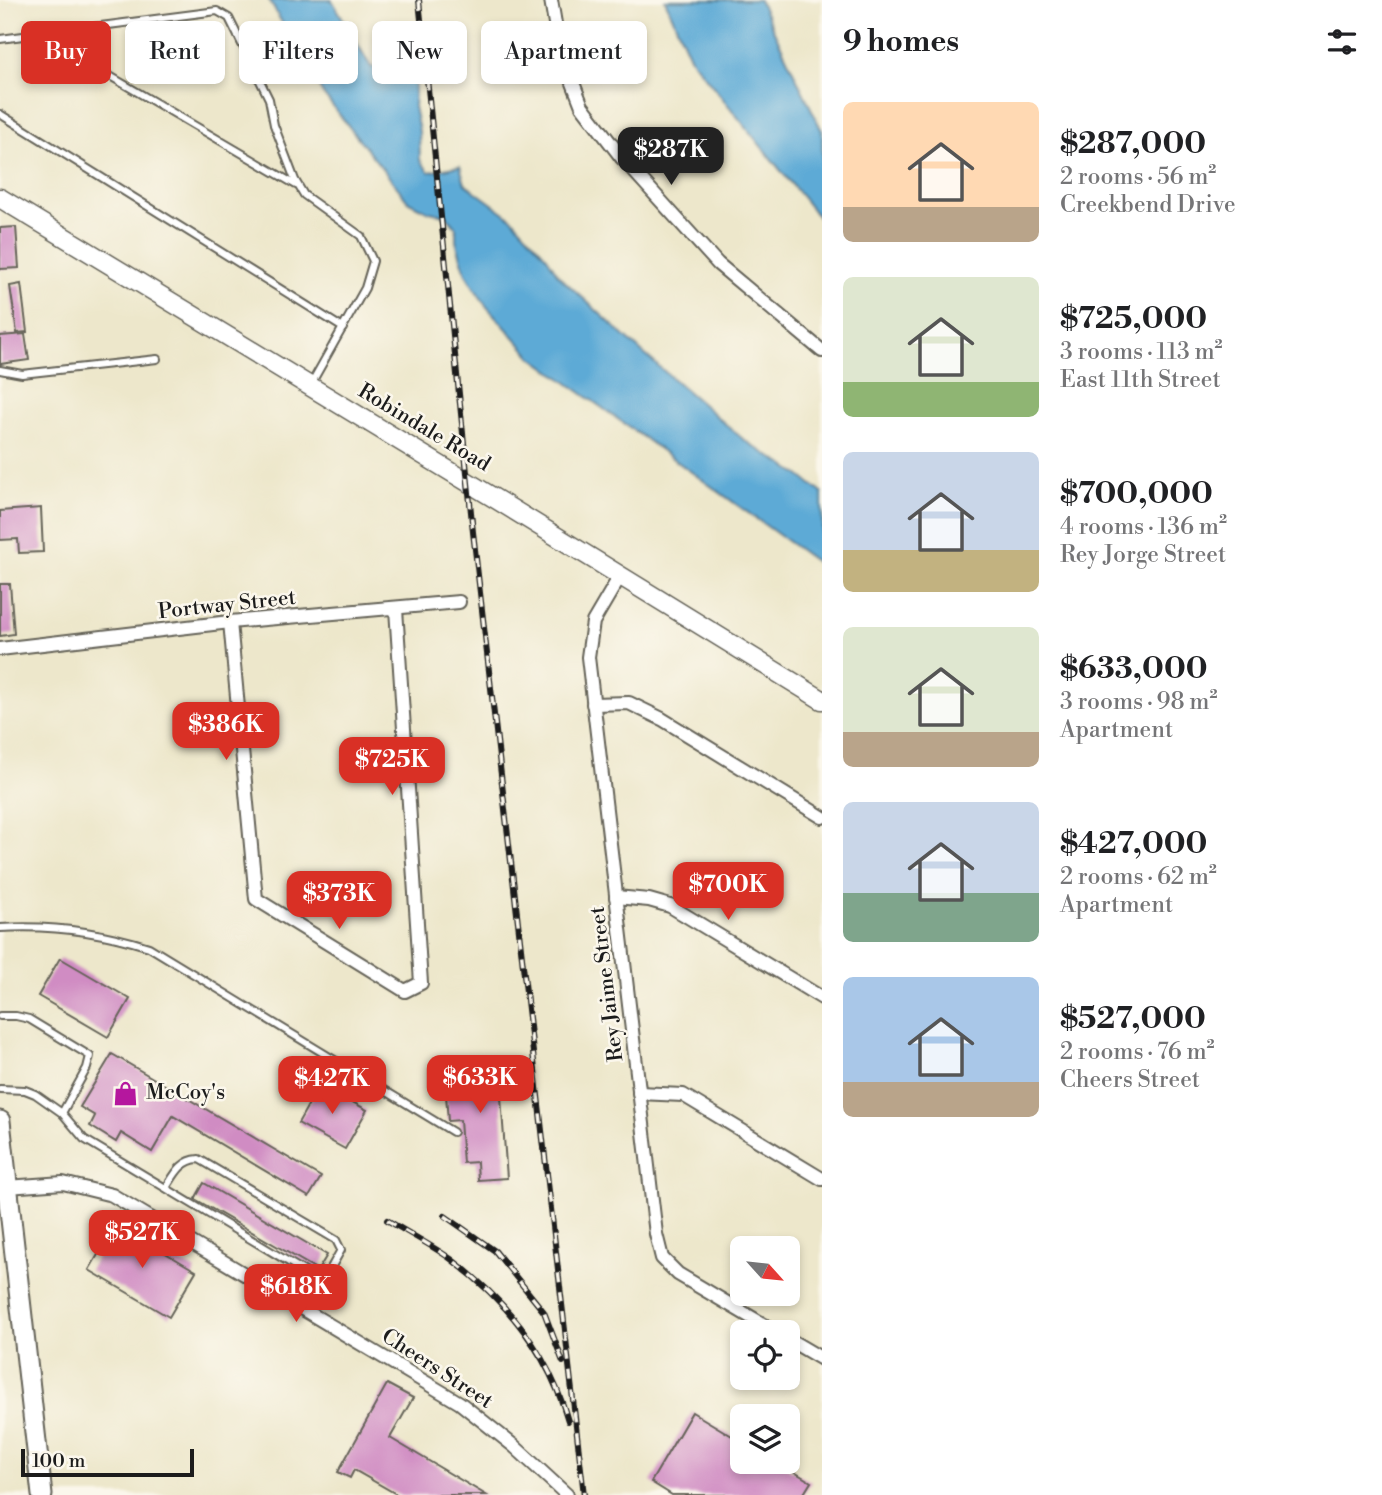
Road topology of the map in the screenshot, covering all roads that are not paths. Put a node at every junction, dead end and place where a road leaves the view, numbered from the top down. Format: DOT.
graph roads {
  1 [pos="551,0"];
  2 [pos="111,25"];
  3 [pos="21,36"];
  4 [pos="0,39"];
  5 [pos="111,77"];
  6 [pos="0,114"];
  7 [pos="298,186"];
  8 [pos="0,198"];
  9 [pos="342,328"];
  10 [pos="822,351"];
  11 [pos="157,359"];
  12 [pos="0,370"];
  13 [pos="310,386"];
  14 [pos="620,576"];
  15 [pos="459,602"];
  16 [pos="396,609"];
  17 [pos="230,622"];
  18 [pos="0,649"];
  19 [pos="822,700"];
  20 [pos="593,704"];
  21 [pos="822,817"];
  22 [pos="616,897"];
  23 [pos="0,928"];
  24 [pos="822,999"];
  25 [pos="0,1016"];
  26 [pos="0,1089"];
  27 [pos="639,1093"];
  28 [pos="62,1113"];
  29 [pos="0,1121"];
  30 [pos="453,1132"];
  31 [pos="822,1179"];
  32 [pos="7,1187"];
  33 [pos="166,1188"];
  34 [pos="756,1320"];
  35 [pos="800,1346"];
  36 [pos="822,1359"];
  37 [pos="42,1495"];
  38 [pos="567,1495"];
  1 -- 10 [label="street"];
  2 -- 7 [label="lane"];
  3 -- 4 [label="lane"];
  5 -- 7 [label="lane"];
  6 -- 9 [label="lane"];
  7 -- 9 [label="lane"];
  8 -- 13 [label="street, Robindale Road"];
  9 -- 13 [label="lane"];
  11 -- 12 [label="lane"];
  13 -- 14 [label="street, Robindale Road"];
  14 -- 19 [label="street, Robindale Road"];
  14 -- 20 [label="street, Rey Jaime Street"];
  15 -- 16 [label="street, Portway Street"];
  16 -- 17 [label="street, Portway Street"];
  16 -- 17 [label="street"];
  17 -- 18 [label="street, Portway Street"];
  20 -- 21 [label="street"];
  20 -- 22 [label="street, Rey Jaime Street"];
  22 -- 24 [label="street"];
  22 -- 27 [label="street, Rey Jaime Street"];
  23 -- 30 [label="lane"];
  25 -- 28 [label="lane"];
  26 -- 28 [label="lane"];
  27 -- 31 [label="street"];
  27 -- 34 [label="street, Rey Jaime Street"];
  28 -- 33 [label="lane"];
  29 -- 32 [label="main road"];
  32 -- 37 [label="main road"];
  32 -- 38 [label="street, Cheers Street"];
  33 -- 33 [label="lane"];
  35 -- 36 [label="street"];
}
